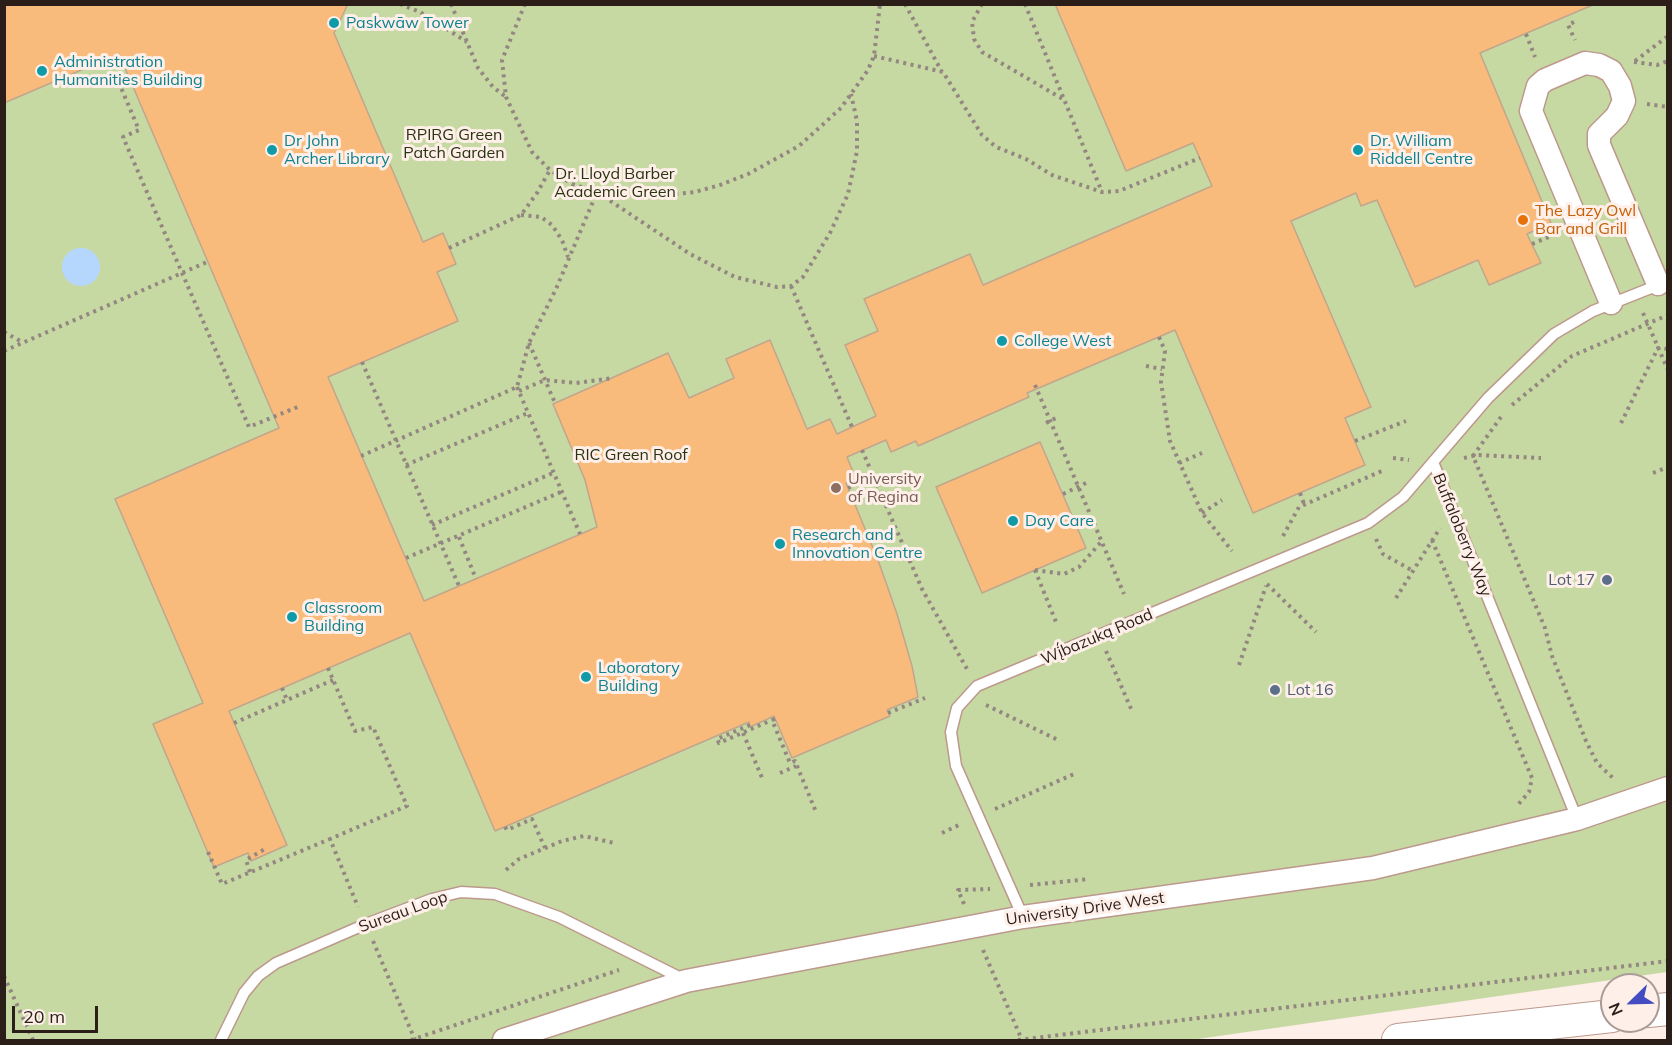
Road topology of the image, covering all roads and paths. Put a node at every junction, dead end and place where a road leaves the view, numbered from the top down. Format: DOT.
graph roads {
  1 [pos="400,4"];
  2 [pos="451,4"];
  3 [pos="525,4"];
  4 [pos="880,4"];
  5 [pos="905,4"];
  6 [pos="982,4"];
  7 [pos="1025,4"];
  8 [pos="1668,36"];
  9 [pos="467,43"];
  10 [pos="874,56"];
  11 [pos="1635,61"];
  12 [pos="943,72"];
  13 [pos="127,80"];
  14 [pos="851,94"];
  15 [pos="506,97"];
  16 [pos="1063,99"];
  17 [pos="1200,158"];
  18 [pos="550,170"];
  19 [pos="597,192"];
  20 [pos="1102,192"];
  21 [pos="521,214"];
  22 [pos="449,248"];
  23 [pos="568,258"];
  24 [pos="207,261"];
  25 [pos="182,273"];
  26 [pos="1663,283"];
  27 [pos="791,286"];
  28 [pos="1611,303"];
  29 [pos="1668,315"];
  30 [pos="4,333"];
  31 [pos="1159,337"];
  32 [pos="22,342"];
  33 [pos="529,343"];
  34 [pos="1668,349"];
  35 [pos="4,351"];
  36 [pos="362,362"];
  37 [pos="1146,366"];
  38 [pos="1162,369"];
  39 [pos="613,378"];
  40 [pos="545,380"];
  41 [pos="1035,385"];
  42 [pos="518,389"];
  43 [pos="555,403"];
  44 [pos="300,406"];
  45 [pos="528,413"];
  46 [pos="1058,417"];
  47 [pos="1406,421"];
  48 [pos="1048,422"];
  49 [pos="1621,423"];
  50 [pos="852,427"];
  51 [pos="396,441"];
  52 [pos="1355,441"];
  53 [pos="862,450"];
  54 [pos="1202,453"];
  55 [pos="362,456"];
  56 [pos="1473,456"];
  57 [pos="1394,458"];
  58 [pos="1541,458"];
  59 [pos="1433,462"];
  60 [pos="1179,463"];
  61 [pos="406,465"];
  62 [pos="1668,467"];
  63 [pos="1384,470"];
  64 [pos="553,473"];
  65 [pos="1653,473"];
  66 [pos="873,477"];
  67 [pos="1086,483"];
  68 [pos="1078,487"];
  69 [pos="848,488"];
  70 [pos="561,492"];
  71 [pos="1300,493"];
  72 [pos="1063,494"];
  73 [pos="1222,500"];
  74 [pos="1304,504"];
  75 [pos="1451,510"];
  76 [pos="1202,513"];
  77 [pos="432,525"];
  78 [pos="580,534"];
  79 [pos="459,537"];
  80 [pos="1432,540"];
  81 [pos="1102,541"];
  82 [pos="440,544"];
  83 [pos="1232,551"];
  84 [pos="406,558"];
  85 [pos="1274,562"];
  86 [pos="476,579"];
  87 [pos="1266,584"];
  88 [pos="459,586"];
  89 [pos="1124,594"];
  90 [pos="1396,598"];
  91 [pos="1056,622"];
  92 [pos="1316,632"];
  93 [pos="1100,635"];
  94 [pos="1239,665"];
  95 [pos="327,668"];
  96 [pos="333,680"];
  97 [pos="977,686"];
  98 [pos="282,688"];
  99 [pos="925,698"];
  100 [pos="287,700"];
  101 [pos="1132,711"];
  102 [pos="888,713"];
  103 [pos="234,723"];
  104 [pos="750,725"];
  105 [pos="743,733"];
  106 [pos="1060,741"];
  107 [pos="796,766"];
  108 [pos="780,773"];
  109 [pos="1074,774"];
  110 [pos="1625,776"];
  111 [pos="763,780"];
  112 [pos="1615,780"];
  113 [pos="1668,788"];
  114 [pos="1565,794"];
  115 [pos="816,812"];
  116 [pos="978,817"];
  117 [pos="1577,819"];
  118 [pos="505,827"];
  119 [pos="942,833"];
  120 [pos="330,839"];
  121 [pos="614,843"];
  122 [pos="544,848"];
  123 [pos="265,849"];
  124 [pos="208,852"];
  125 [pos="506,870"];
  126 [pos="250,872"];
  127 [pos="1099,878"];
  128 [pos="1010,888"];
  129 [pos="1023,917"];
  130 [pos="366,924"];
  131 [pos="973,926"];
  132 [pos="646,960"];
  133 [pos="1668,961"];
  134 [pos="4,976"];
  135 [pos="686,981"];
  136 [pos="1600,1017"];
  137 [pos="413,1040"];
  138 [pos="1020,1040"];
  139 [pos="33,1041"];
  140 [pos="222,1041"];
  141 [pos="504,1041"];
  142 [pos="1398,1041"];
  1 -- 9 [label="path"];
  2 -- 9 [label="path"];
  3 -- 15 [label="path"];
  4 -- 10 [label="path"];
  5 -- 12 [label="path"];
  6 -- 16 [label="path"];
  7 -- 16 [label="path"];
  8 -- 11 [label="path"];
  9 -- 15 [label="path"];
  10 -- 12 [label="path"];
  10 -- 14 [label="path"];
  12 -- 20 [label="path"];
  13 -- 25 [label="path"];
  14 -- 19 [label="path"];
  14 -- 27 [label="path"];
  15 -- 18 [label="path"];
  16 -- 20 [label="path"];
  17 -- 20 [label="path"];
  18 -- 19 [label="path"];
  18 -- 21 [label="path"];
  19 -- 23 [label="path"];
  19 -- 27 [label="path"];
  21 -- 22 [label="path"];
  21 -- 23 [label="path"];
  23 -- 33 [label="path"];
  24 -- 25 [label="path"];
  25 -- 32 [label="path"];
  25 -- 44 [label="path"];
  26 -- 28 [label="lane, Buffaloberry Way"];
  26 -- 28 [label="street"];
  27 -- 50 [label="path"];
  28 -- 59 [label="lane, Buffaloberry Way"];
  29 -- 56 [label="path"];
  30 -- 32 [label="path"];
  31 -- 38 [label="path"];
  32 -- 35 [label="path"];
  33 -- 40 [label="path"];
  33 -- 42 [label="path"];
  34 -- 49 [label="path"];
  36 -- 51 [label="path"];
  37 -- 38 [label="path"];
  38 -- 60 [label="path"];
  39 -- 40 [label="path"];
  40 -- 42 [label="path"];
  40 -- 43 [label="path"];
  41 -- 48 [label="path"];
  42 -- 45 [label="path"];
  42 -- 51 [label="path"];
  45 -- 61 [label="path"];
  45 -- 64 [label="path"];
  46 -- 48 [label="path"];
  47 -- 52 [label="path"];
  48 -- 68 [label="path"];
  51 -- 55 [label="path"];
  51 -- 61 [label="path"];
  53 -- 66 [label="path"];
  54 -- 60 [label="path"];
  56 -- 58 [label="path"];
  56 -- 59 [label="path"];
  56 -- 112 [label="path"];
  57 -- 59 [label="path"];
  59 -- 75 [label="lane, Buffaloberry Way"];
  59 -- 85 [label="lane, Wį́bazuką Road"];
  60 -- 76 [label="path"];
  61 -- 77 [label="path"];
  62 -- 65 [label="path"];
  63 -- 74 [label="path"];
  64 -- 70 [label="path"];
  64 -- 77 [label="path"];
  66 -- 69 [label="path"];
  66 -- 97 [label="path"];
  67 -- 68 [label="path"];
  68 -- 72 [label="path"];
  68 -- 81 [label="path"];
  70 -- 78 [label="path"];
  70 -- 79 [label="path"];
  71 -- 74 [label="path"];
  73 -- 76 [label="path"];
  74 -- 85 [label="path"];
  75 -- 80 [label="path"];
  75 -- 114 [label="lane, Buffaloberry Way"];
  76 -- 83 [label="path"];
  77 -- 82 [label="path"];
  79 -- 82 [label="path"];
  79 -- 86 [label="path"];
  80 -- 90 [label="path"];
  80 -- 114 [label="path"];
  81 -- 89 [label="path"];
  81 -- 91 [label="path"];
  82 -- 84 [label="path"];
  82 -- 88 [label="path"];
  85 -- 87 [label="path"];
  85 -- 93 [label="lane, Wį́bazuką Road"];
  87 -- 92 [label="path"];
  87 -- 94 [label="path"];
  93 -- 97 [label="lane, Wį́bazuką Road"];
  93 -- 101 [label="path"];
  95 -- 96 [label="path"];
  96 -- 100 [label="path"];
  96 -- 120 [label="path"];
  97 -- 106 [label="path"];
  97 -- 116 [label="lane, Wį́bazuką Road"];
  98 -- 100 [label="path"];
  99 -- 102 [label="path"];
  100 -- 103 [label="path"];
  104 -- 105 [label="path"];
  105 -- 107 [label="path"];
  105 -- 111 [label="path"];
  107 -- 108 [label="path"];
  107 -- 115 [label="path"];
  109 -- 116 [label="path"];
  110 -- 112 [label="path"];
  112 -- 114 [label="path"];
  113 -- 117 [label="street, University Drive West"];
  114 -- 117 [label="lane, Buffaloberry Way"];
  116 -- 119 [label="path"];
  116 -- 128 [label="lane, Wį́bazuką Road"];
  117 -- 129 [label="street, University Drive West"];
  118 -- 122 [label="path"];
  120 -- 126 [label="path"];
  120 -- 130 [label="path"];
  121 -- 122 [label="path"];
  122 -- 125 [label="path"];
  123 -- 126 [label="path"];
  124 -- 126 [label="path"];
  127 -- 128 [label="path"];
  128 -- 129 [label="lane, Wį́bazuką Road"];
  128 -- 131 [label="path"];
  129 -- 131 [label="street, University Drive West"];
  130 -- 132 [label="lane, Sureau Loop"];
  130 -- 137 [label="path"];
  130 -- 140 [label="lane, Sureau Loop"];
  131 -- 135 [label="street, University Drive West"];
  131 -- 138 [label="path"];
  132 -- 135 [label="lane, Sureau Loop"];
  132 -- 137 [label="path"];
  133 -- 138 [label="path"];
  134 -- 139 [label="path"];
  135 -- 141 [label="street, University Drive West"];
  136 -- 142 [label="main road"];
}
